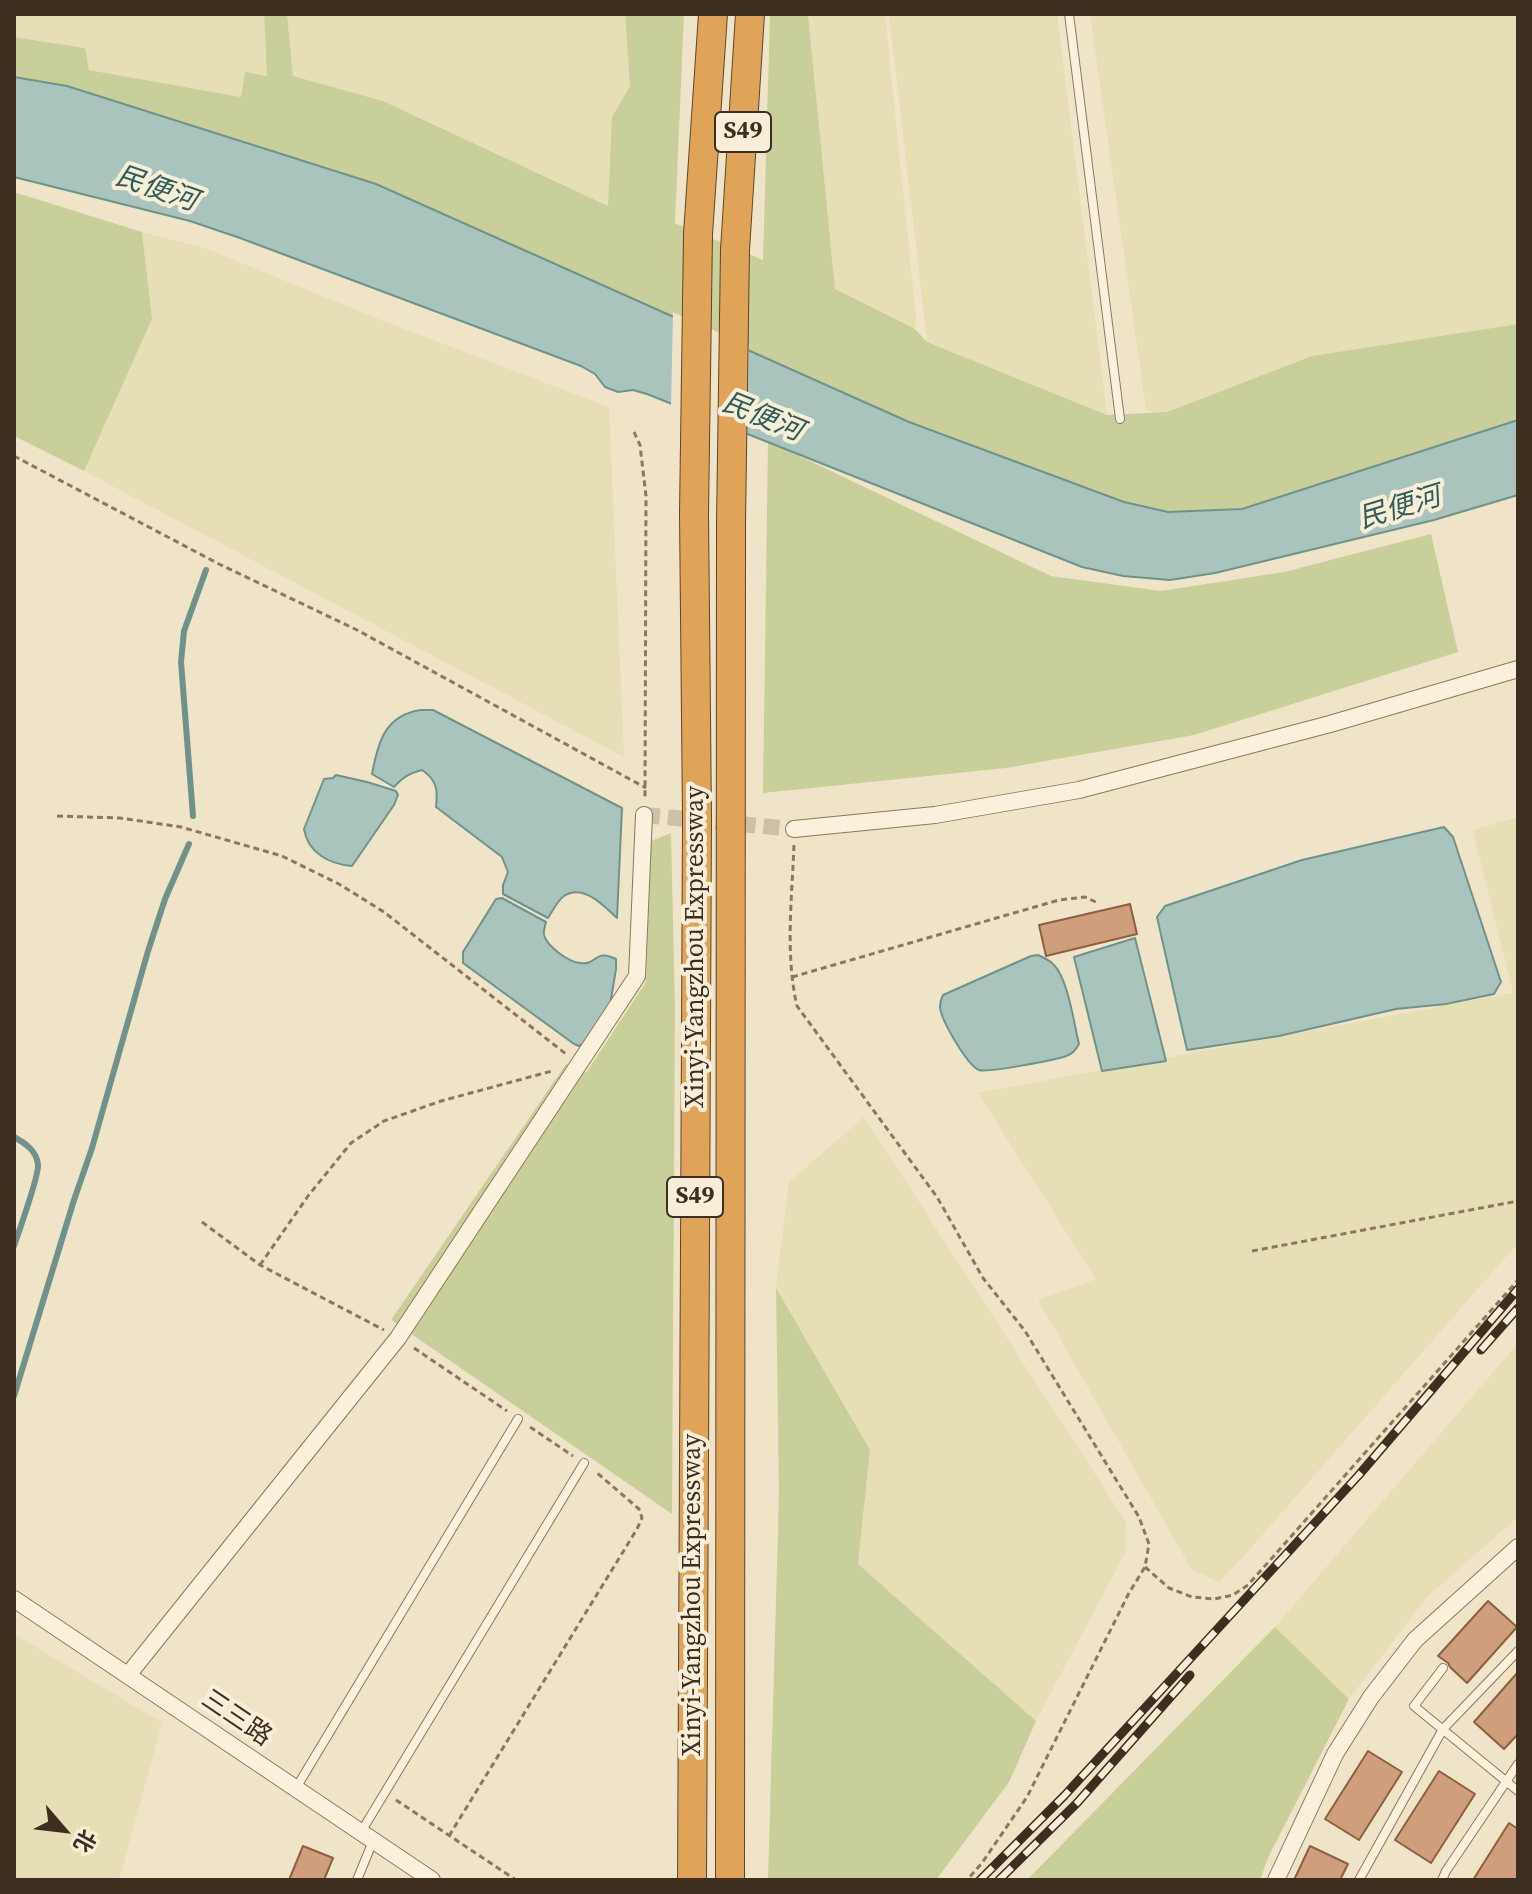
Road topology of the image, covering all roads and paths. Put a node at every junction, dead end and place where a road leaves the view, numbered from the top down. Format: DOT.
graph roads {
  1 [pos="713,14"];
  2 [pos="750,14"];
  3 [pos="1069,14"];
  4 [pos="1120,419"];
  5 [pos="634,432"];
  6 [pos="14,456"];
  7 [pos="1518,669"];
  8 [pos="646,788"];
  9 [pos="644,815"];
  10 [pos="57,816"];
  11 [pos="794,829"];
  12 [pos="1098,903"];
  13 [pos="792,977"];
  14 [pos="579,1064"];
  15 [pos="1518,1201"];
  16 [pos="1252,1251"];
  17 [pos="260,1265"];
  18 [pos="1518,1280"];
  19 [pos="518,1419"];
  20 [pos="584,1463"];
  21 [pos="1518,1547"];
  22 [pos="1145,1567"];
  23 [pos="14,1599"];
  24 [pos="1518,1651"];
  25 [pos="1443,1668"];
  26 [pos="128,1675"];
  27 [pos="1443,1729"];
  28 [pos="1518,1764"];
  29 [pos="1506,1781"];
  30 [pos="296,1788"];
  31 [pos="1518,1791"];
  32 [pos="385,1793"];
  33 [pos="367,1836"];
  34 [pos="357,1880"];
  35 [pos="432,1880"];
  36 [pos="516,1880"];
  37 [pos="692,1880"];
  38 [pos="730,1880"];
  39 [pos="967,1880"];
  40 [pos="1276,1880"];
  41 [pos="1359,1880"];
  42 [pos="1442,1880"];
  1 -- 37 [label="highway, Xinyi-Yangzhou Expressway / S49"];
  2 -- 38 [label="highway, Xinyi-Yangzhou Expressway / S49"];
  3 -- 4 [label="lane"];
  5 -- 8 [label="path"];
  6 -- 8 [label="path"];
  7 -- 11 [label="street"];
  8 -- 9 [label="path"];
  9 -- 14 [label="street"];
  10 -- 14 [label="path"];
  11 -- 13 [label="path"];
  12 -- 13 [label="path"];
  13 -- 22 [label="path"];
  14 -- 17 [label="path"];
  14 -- 26 [label="street"];
  15 -- 16 [label="path"];
  18 -- 22 [label="path"];
  19 -- 30 [label="lane"];
  20 -- 32 [label="lane"];
  21 -- 40 [label="street"];
  22 -- 39 [label="path"];
  23 -- 26 [label="street, 三三路"];
  24 -- 27 [label="lane"];
  25 -- 27 [label="lane"];
  26 -- 30 [label="street, 三三路"];
  27 -- 29 [label="lane"];
  27 -- 41 [label="lane"];
  28 -- 29 [label="lane"];
  29 -- 31 [label="lane"];
  29 -- 42 [label="lane"];
  30 -- 33 [label="street, 三三路"];
  32 -- 33 [label="lane"];
  32 -- 36 [label="path"];
  33 -- 34 [label="lane"];
  33 -- 35 [label="street, 三三路"];
}
